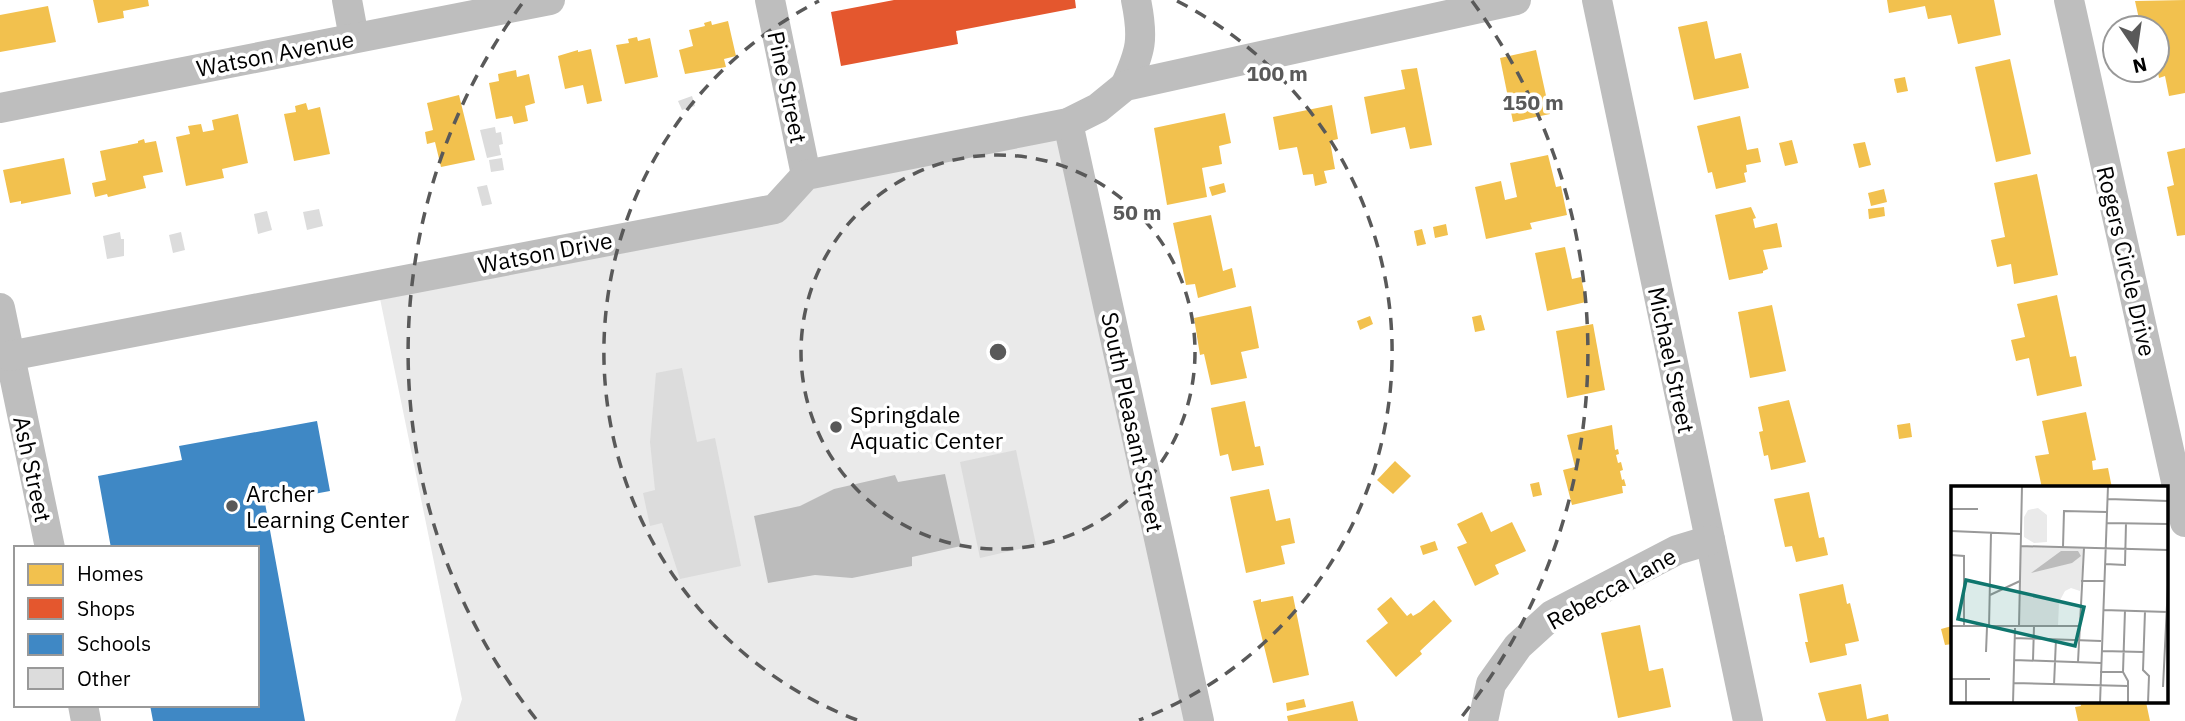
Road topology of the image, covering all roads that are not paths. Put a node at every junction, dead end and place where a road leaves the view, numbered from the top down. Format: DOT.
graph roads {
  1 [pos="347,0"];
  2 [pos="550,0"];
  3 [pos="770,0"];
  4 [pos="1136,0"];
  5 [pos="1516,0"];
  6 [pos="1597,0"];
  7 [pos="2069,0"];
  8 [pos="354,38"];
  9 [pos="1125,86"];
  10 [pos="0,108"];
  11 [pos="1068,123"];
  12 [pos="806,175"];
  13 [pos="0,308"];
  14 [pos="9,356"];
  15 [pos="2185,522"];
  16 [pos="1710,540"];
  17 [pos="50,546"];
  18 [pos="1199,721"];
  19 [pos="1483,721"];
  20 [pos="1748,721"];
  1 -- 8 [label="street"];
  2 -- 8 [label="street, Watson Avenue"];
  3 -- 12 [label="street, Pine Street"];
  4 -- 9 [label="street"];
  5 -- 9 [label="street"];
  6 -- 16 [label="street, Michael Street"];
  7 -- 15 [label="street, Rogers Circle Drive"];
  8 -- 10 [label="street, Watson Avenue"];
  9 -- 11 [label="street"];
  11 -- 12 [label="street"];
  11 -- 18 [label="street, South Pleasant Street"];
  12 -- 14 [label="street, Watson Drive"];
  13 -- 14 [label="street, Ash Street"];
  14 -- 17 [label="street, Ash Street"];
  16 -- 19 [label="street, Rebecca Lane"];
  16 -- 20 [label="street, Michael Street"];
}
